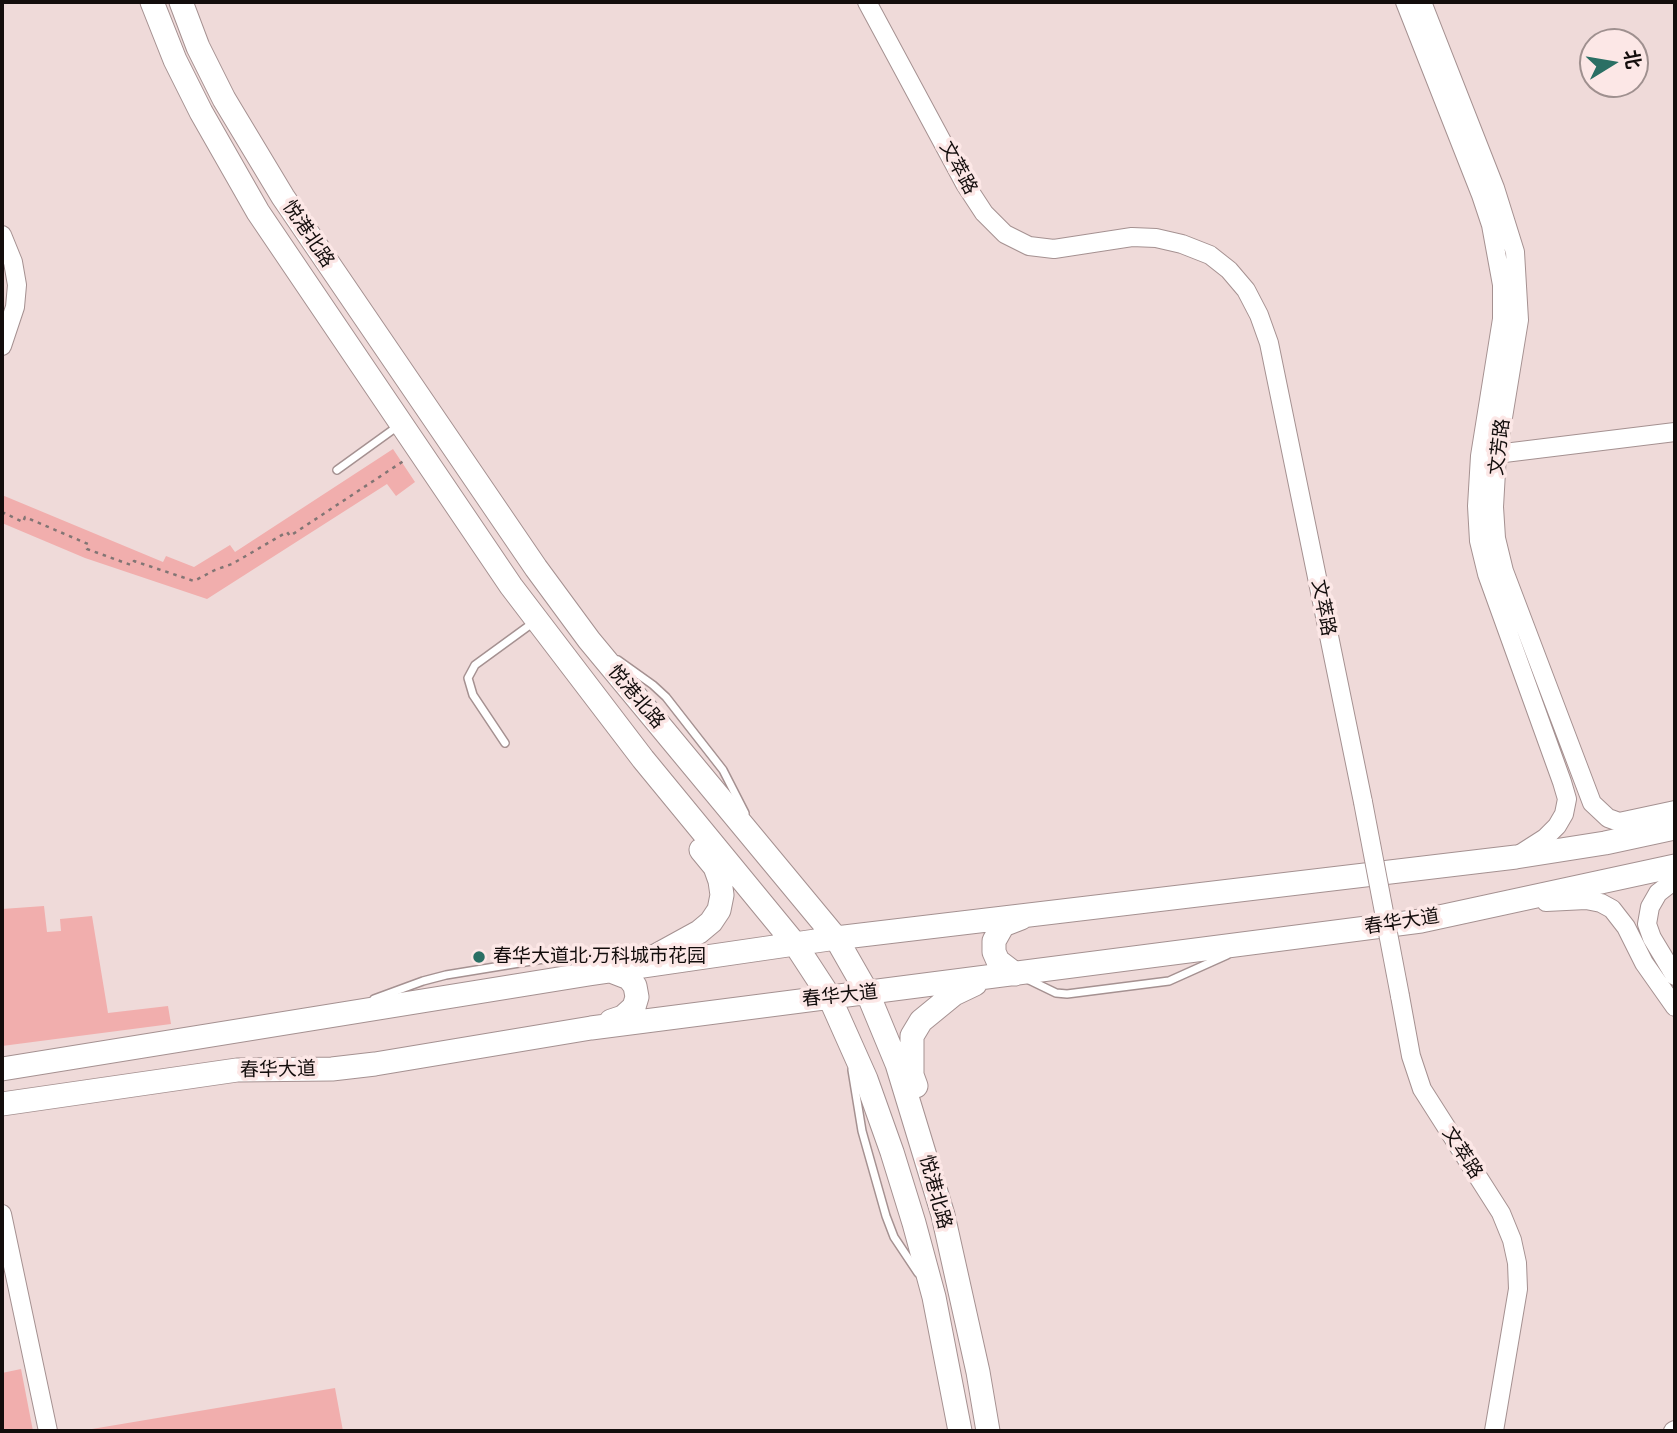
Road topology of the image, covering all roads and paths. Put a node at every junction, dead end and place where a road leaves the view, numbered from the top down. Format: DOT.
graph roads {
  1 [pos="152,2"];
  2 [pos="181,2"];
  3 [pos="867,2"];
  4 [pos="1405,2"];
  5 [pos="1422,2"];
  6 [pos="2,235"];
  7 [pos="2,346"];
  8 [pos="401,424"];
  9 [pos="1675,432"];
  10 [pos="1489,455"];
  11 [pos="407,459"];
  12 [pos="337,470"];
  13 [pos="2,512"];
  14 [pos="537,620"];
  15 [pos="505,743"];
  16 [pos="643,759"];
  17 [pos="1675,810"];
  18 [pos="1675,828"];
  19 [pos="1516,857"];
  20 [pos="1675,866"];
  21 [pos="1675,880"];
  22 [pos="1494,905"];
  23 [pos="1027,915"];
  24 [pos="836,938"];
  25 [pos="795,944"];
  26 [pos="622,969"];
  27 [pos="1015,974"];
  28 [pos="1675,975"];
  29 [pos="986,978"];
  30 [pos="867,993"];
  31 [pos="829,996"];
  32 [pos="1675,1007"];
  33 [pos="591,1028"];
  34 [pos="2,1069"];
  35 [pos="2,1104"];
  36 [pos="2,1214"];
  37 [pos="943,1215"];
  38 [pos="48,1431"];
  39 [pos="960,1431"];
  40 [pos="988,1431"];
  41 [pos="1494,1431"];
  1 -- 8 [label="main road, 悦港北路"];
  2 -- 24 [label="main road, 悦港北路"];
  3 -- 41 [label="street, 文萃路, bridge"];
  4 -- 10 [label="street, 文芳路"];
  5 -- 10 [label="street, 文芳路"];
  6 -- 7 [label="street"];
  8 -- 12 [label="lane"];
  8 -- 14 [label="main road, 悦港北路"];
  9 -- 10 [label="street"];
  10 -- 17 [label="street, 文芳路"];
  10 -- 19 [label="street, 文芳路"];
  11 -- 13 [label="path"];
  14 -- 15 [label="lane"];
  14 -- 16 [label="main road, 悦港北路"];
  16 -- 25 [label="main road, 悦港北路"];
  16 -- 26 [label="main road"];
  18 -- 19 [label="main road, 春华大道"];
  19 -- 23 [label="main road, 春华大道"];
  20 -- 22 [label="main road, 春华大道"];
  21 -- 28 [label="street"];
  22 -- 27 [label="main road, 春华大道"];
  22 -- 32 [label="street"];
  23 -- 24 [label="main road, 春华大道"];
  23 -- 27 [label="main road"];
  24 -- 25 [label="main road, 春华大道"];
  24 -- 30 [label="main road, 悦港北路"];
  25 -- 26 [label="main road, 春华大道"];
  25 -- 31 [label="main road, 悦港北路"];
  26 -- 33 [label="main road"];
  26 -- 34 [label="main road, 春华大道"];
  27 -- 29 [label="main road, 春华大道"];
  29 -- 30 [label="main road, 春华大道"];
  29 -- 37 [label="main road"];
  30 -- 31 [label="main road, 春华大道"];
  30 -- 37 [label="main road, 悦港北路"];
  31 -- 33 [label="main road, 春华大道"];
  31 -- 39 [label="main road, 悦港北路"];
  33 -- 35 [label="main road, 春华大道"];
  36 -- 38 [label="street"];
  37 -- 40 [label="main road, 悦港北路"];
}
